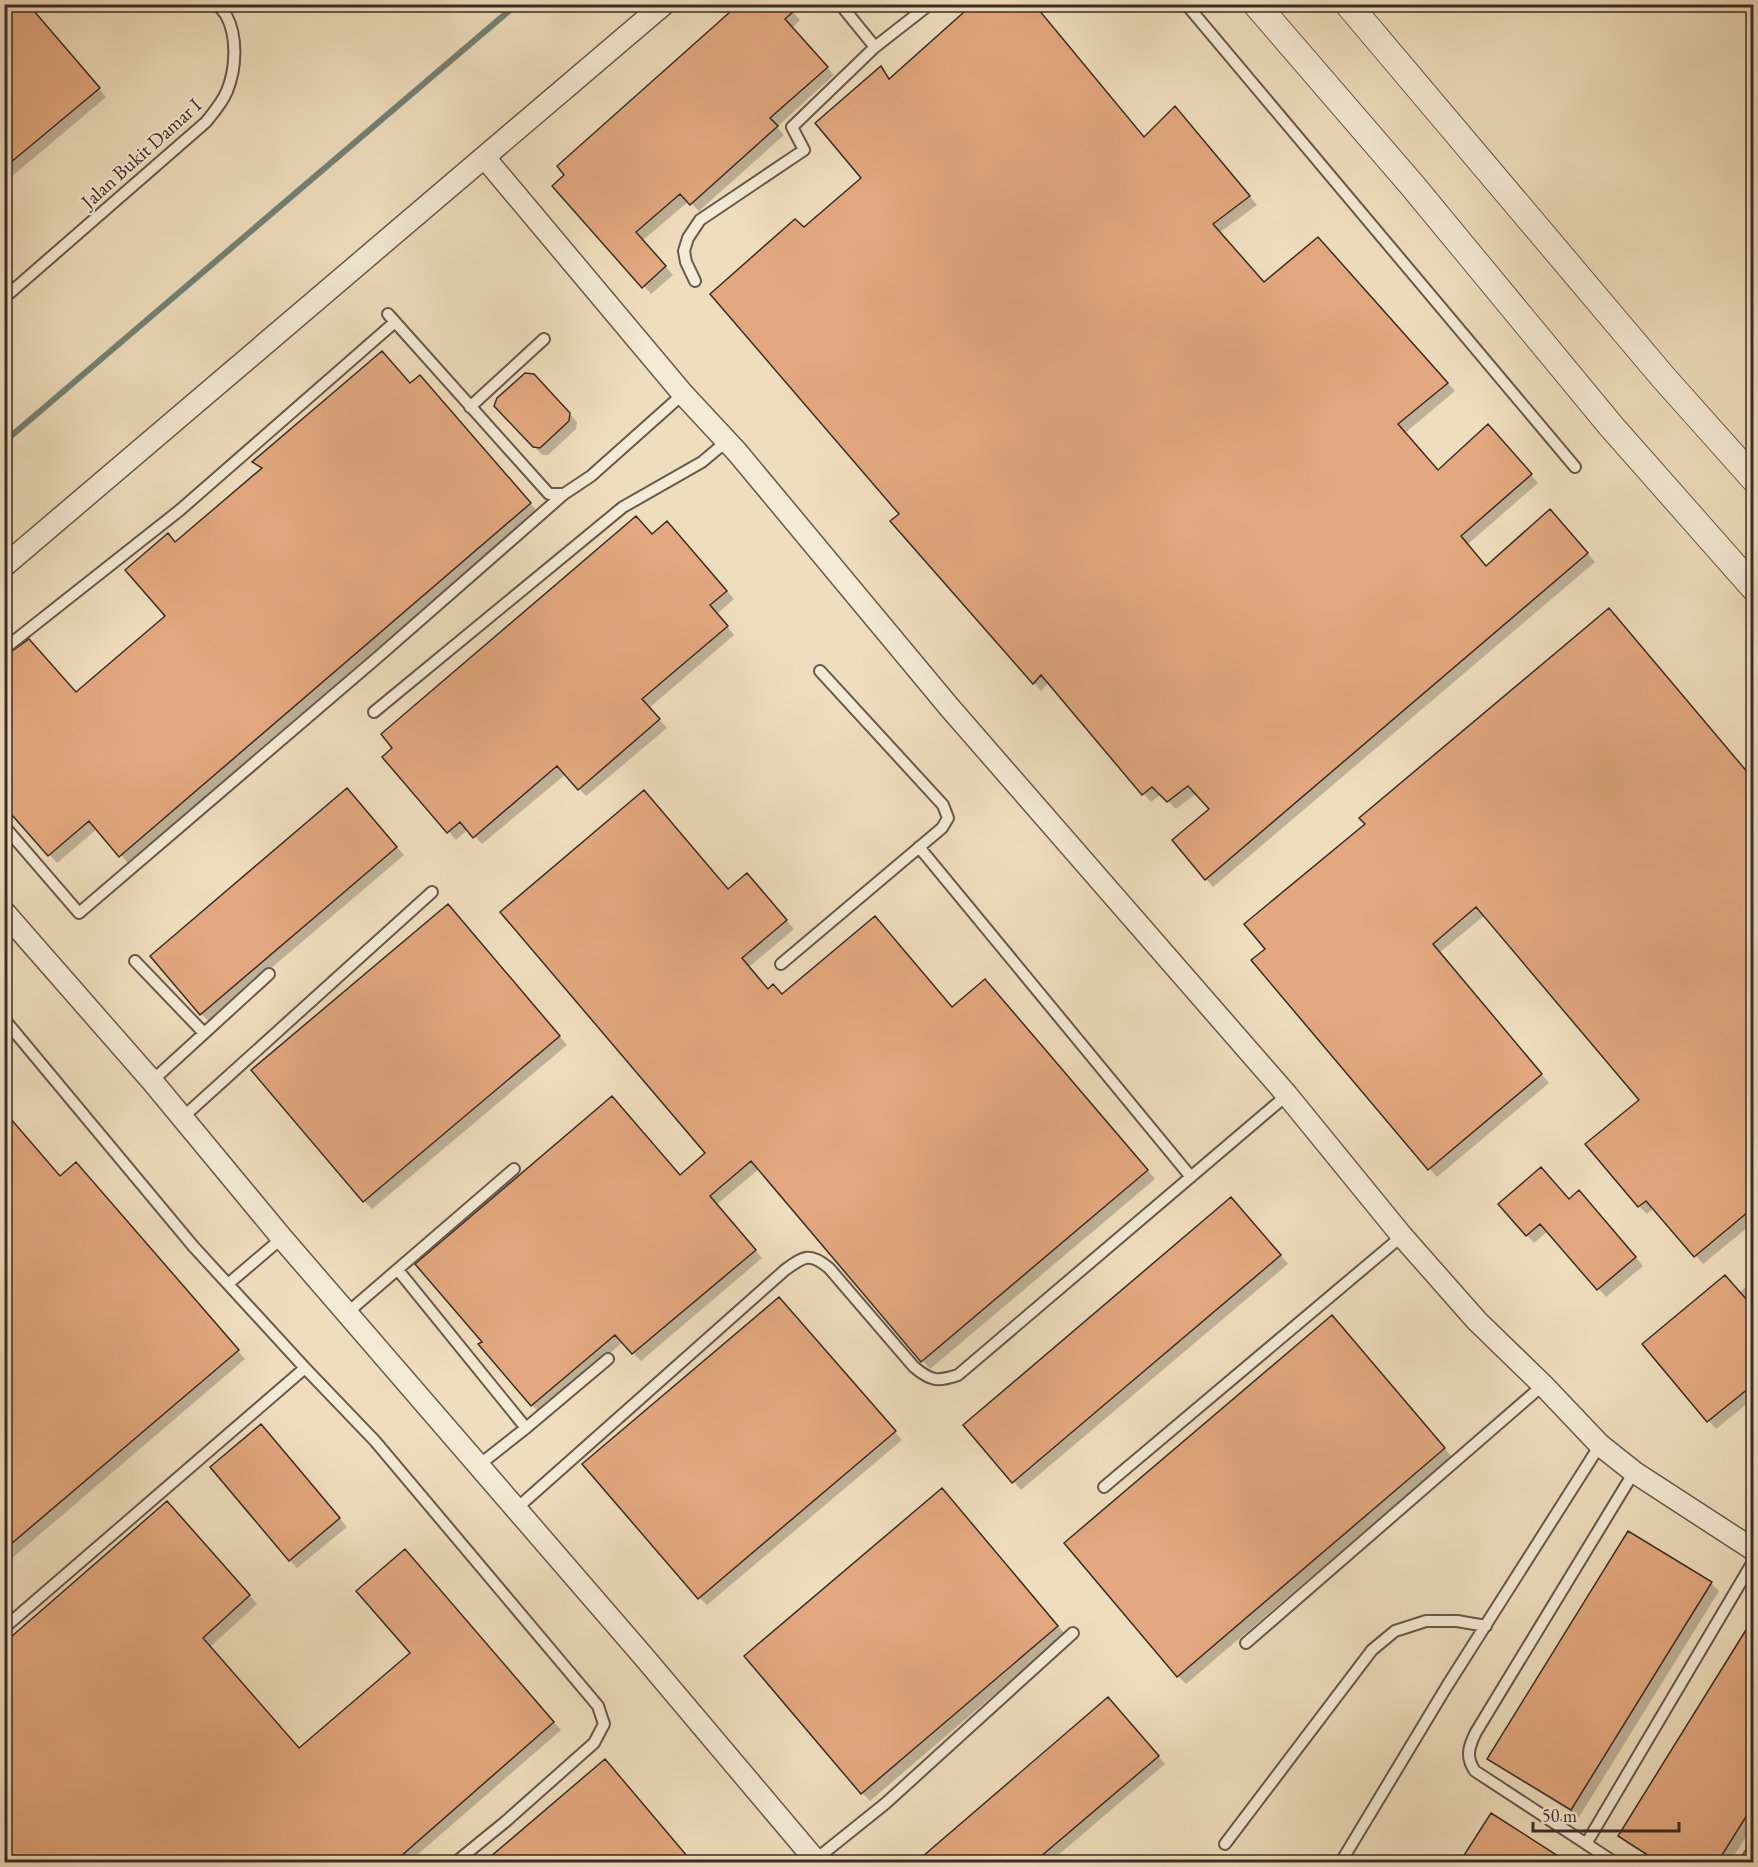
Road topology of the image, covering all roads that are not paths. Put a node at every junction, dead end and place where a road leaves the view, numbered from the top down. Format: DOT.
graph roads {
  1 [pos="217,4"];
  2 [pos="664,4"];
  3 [pos="840,4"];
  4 [pos="930,4"];
  5 [pos="1186,4"];
  6 [pos="1256,4"];
  7 [pos="1347,4"];
  8 [pos="875,47"];
  9 [pos="485,158"];
  10 [pos="695,282"];
  11 [pos="4,298"];
  12 [pos="544,339"];
  13 [pos="683,394"];
  14 [pos="470,407"];
  15 [pos="727,441"];
  16 [pos="1575,467"];
  17 [pos="1754,479"];
  18 [pos="564,494"];
  19 [pos="4,566"];
  20 [pos="1754,588"];
  21 [pos="4,649"];
  22 [pos="820,671"];
  23 [pos="374,712"];
  24 [pos="4,826"];
  25 [pos="919,847"];
  26 [pos="432,892"];
  27 [pos="4,912"];
  28 [pos="135,961"];
  29 [pos="781,964"];
  30 [pos="268,974"];
  31 [pos="4,1019"];
  32 [pos="204,1033"];
  33 [pos="152,1081"];
  34 [pos="1287,1095"];
  35 [pos="182,1118"];
  36 [pos="513,1169"];
  37 [pos="1191,1177"];
  38 [pos="1402,1236"];
  39 [pos="282,1238"];
  40 [pos="399,1269"];
  41 [pos="228,1284"];
  42 [pos="347,1312"];
  43 [pos="608,1359"];
  44 [pos="305,1368"];
  45 [pos="1543,1385"];
  46 [pos="526,1428"];
  47 [pos="1600,1445"];
  48 [pos="479,1465"];
  49 [pos="1634,1472"];
  50 [pos="1104,1487"];
  51 [pos="516,1509"];
  52 [pos="1754,1550"];
  53 [pos="1754,1560"];
  54 [pos="1486,1626"];
  55 [pos="4,1628"];
  56 [pos="1073,1634"];
  57 [pos="1246,1643"];
  58 [pos="1225,1844"];
  59 [pos="1586,1844"];
  60 [pos="1754,1849"];
  61 [pos="816,1861"];
  62 [pos="456,1863"];
  63 [pos="1341,1863"];
  64 [pos="1614,1863"];
  65 [pos="1745,1863"];
  1 -- 11 [label="lane, Jalan Bukit Damar I"];
  2 -- 9 [label="street"];
  3 -- 8 [label="lane"];
  4 -- 8 [label="lane"];
  5 -- 16 [label="lane"];
  6 -- 20 [label="street"];
  7 -- 17 [label="street"];
  8 -- 10 [label="lane"];
  9 -- 13 [label="street"];
  9 -- 19 [label="street"];
  12 -- 14 [label="lane"];
  13 -- 15 [label="street"];
  13 -- 18 [label="lane"];
  14 -- 18 [label="lane"];
  14 -- 21 [label="lane"];
  15 -- 23 [label="lane"];
  15 -- 34 [label="street"];
  18 -- 24 [label="lane"];
  22 -- 25 [label="lane"];
  25 -- 29 [label="lane"];
  25 -- 37 [label="lane"];
  26 -- 35 [label="lane"];
  27 -- 33 [label="street"];
  28 -- 32 [label="lane"];
  30 -- 32 [label="lane"];
  31 -- 41 [label="lane"];
  32 -- 33 [label="lane"];
  33 -- 35 [label="street"];
  34 -- 37 [label="lane"];
  34 -- 38 [label="street"];
  35 -- 39 [label="street"];
  36 -- 40 [label="lane"];
  37 -- 51 [label="lane"];
  38 -- 45 [label="street"];
  38 -- 50 [label="lane"];
  39 -- 41 [label="lane"];
  39 -- 42 [label="street"];
  40 -- 42 [label="lane"];
  40 -- 46 [label="lane"];
  41 -- 44 [label="lane"];
  42 -- 48 [label="street"];
  43 -- 46 [label="lane"];
  44 -- 55 [label="lane"];
  44 -- 62 [label="lane"];
  45 -- 47 [label="street"];
  45 -- 57 [label="lane"];
  46 -- 48 [label="lane"];
  47 -- 49 [label="street"];
  47 -- 54 [label="lane"];
  48 -- 51 [label="street"];
  49 -- 52 [label="street"];
  49 -- 59 [label="lane"];
  51 -- 61 [label="street"];
  53 -- 59 [label="lane"];
  54 -- 58 [label="lane"];
  54 -- 63 [label="lane"];
  56 -- 61 [label="lane"];
  59 -- 64 [label="lane"];
  60 -- 65 [label="lane"];
}
